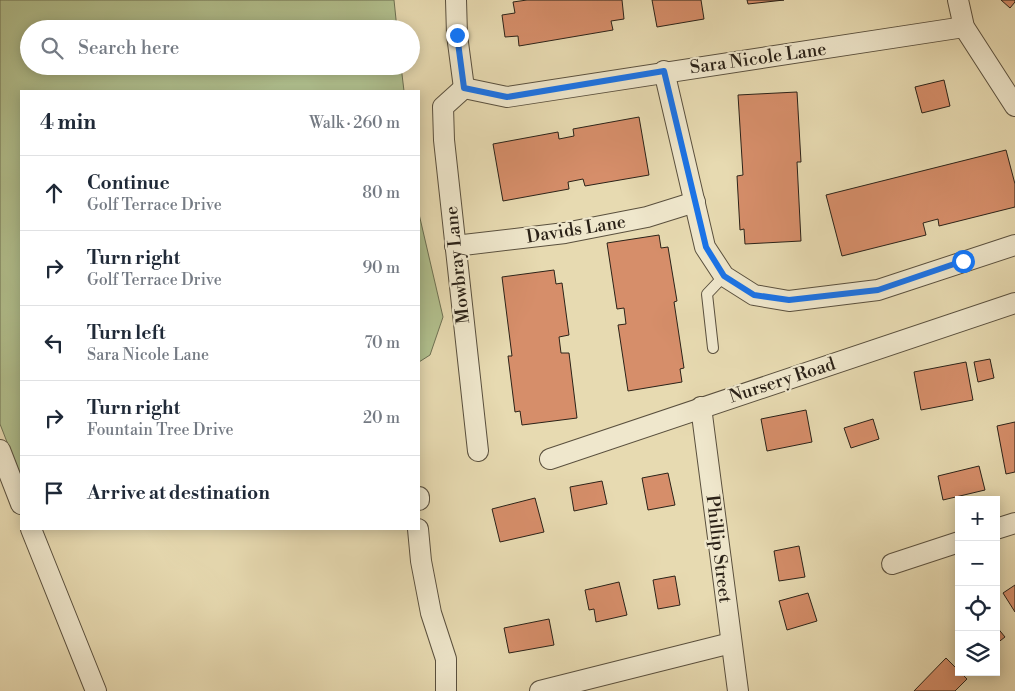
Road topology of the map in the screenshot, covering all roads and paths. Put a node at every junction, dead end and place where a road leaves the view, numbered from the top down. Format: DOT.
graph roads {
  1 [pos="456,0"];
  2 [pos="958,0"];
  3 [pos="964,26"];
  4 [pos="664,71"];
  5 [pos="464,88"];
  6 [pos="1015,106"];
  7 [pos="695,202"];
  8 [pos="1015,245"];
  9 [pos="455,246"];
  10 [pos="724,276"];
  11 [pos="1015,303"];
  12 [pos="713,348"];
  13 [pos="701,407"];
  14 [pos="0,450"];
  15 [pos="478,451"];
  16 [pos="550,459"];
  17 [pos="20,501"];
  18 [pos="1015,523"];
  19 [pos="1000,529"];
  20 [pos="31,530"];
  21 [pos="418,530"];
  22 [pos="955,543"];
  23 [pos="892,564"];
  24 [pos="731,643"];
  25 [pos="96,691"];
  26 [pos="446,691"];
  27 [pos="540,691"];
  28 [pos="738,691"];
  1 -- 5 [label="street"];
  2 -- 3 [label="street"];
  3 -- 4 [label="street, Sara Nicole Lane"];
  3 -- 6 [label="street"];
  4 -- 5 [label="street, Sara Nicole Lane"];
  4 -- 7 [label="street"];
  5 -- 9 [label="street, Mowbray Lane"];
  7 -- 9 [label="street, Davids Lane"];
  7 -- 10 [label="street"];
  8 -- 10 [label="street"];
  9 -- 15 [label="street, Mowbray Lane"];
  10 -- 12 [label="lane"];
  11 -- 13 [label="street, Nursery Road"];
  13 -- 16 [label="street, Nursery Road"];
  13 -- 24 [label="street, Phillip Street"];
  14 -- 17 [label="street"];
  18 -- 19 [label="street"];
  20 -- 25 [label="street"];
  21 -- 26 [label="street"];
  22 -- 23 [label="street"];
  24 -- 27 [label="street"];
  24 -- 28 [label="street, Phillip Street"];
}
